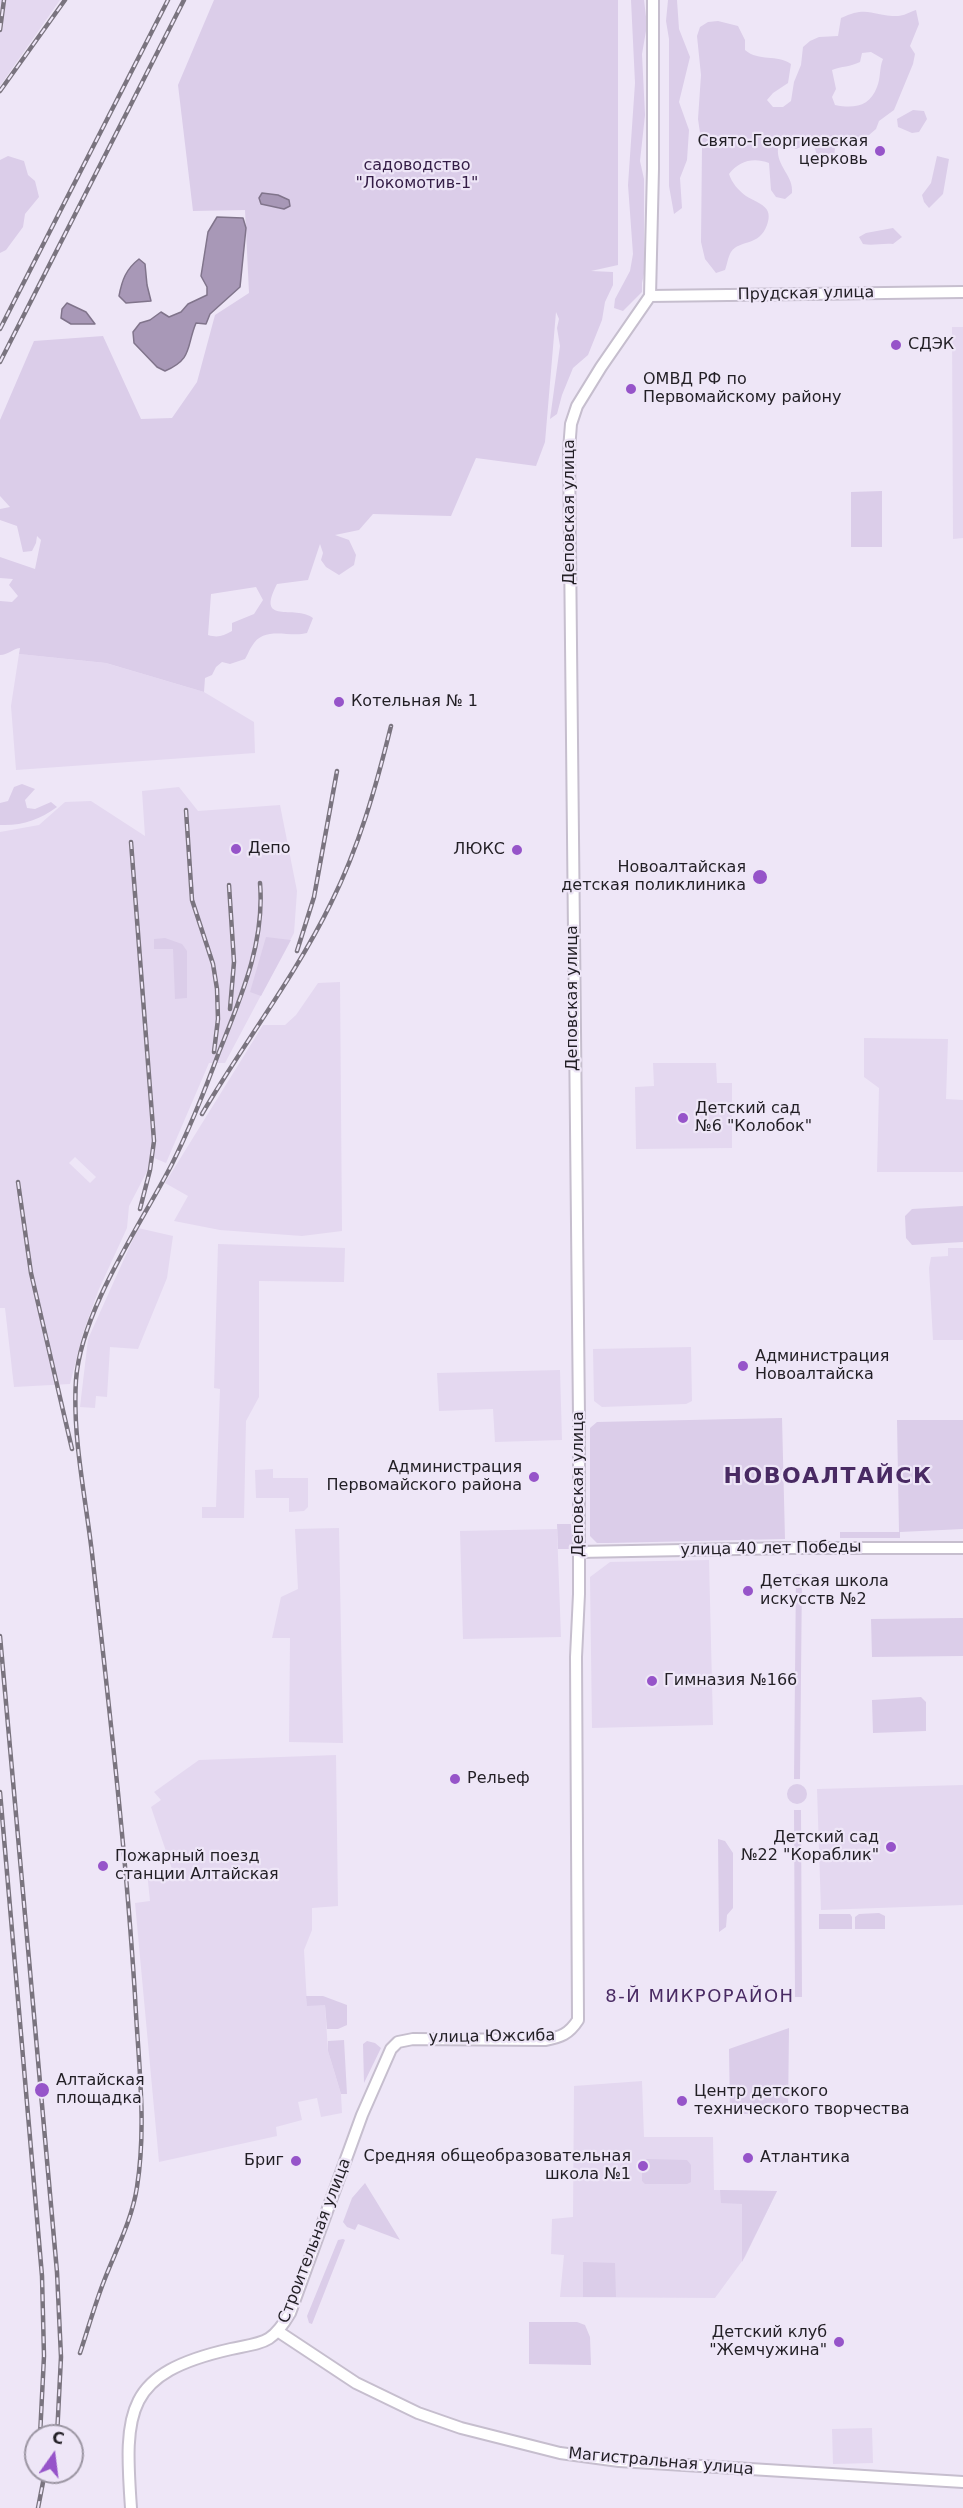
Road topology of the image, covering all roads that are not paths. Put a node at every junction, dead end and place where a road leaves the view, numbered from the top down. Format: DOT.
graph roads {
  1 [pos="653,0"];
  2 [pos="963,292"];
  3 [pos="650,296"];
  4 [pos="963,1548"];
  5 [pos="578,1552"];
  6 [pos="578,2020"];
  7 [pos="398,2042"];
  8 [pos="279,2332"];
  9 [pos="963,2482"];
  10 [pos="131,2508"];
  1 -- 3 [label="street"];
  2 -- 3 [label="street, Прудская улица"];
  3 -- 5 [label="street, Деповская улица"];
  4 -- 5 [label="street, улица 40 лет Победы"];
  5 -- 6 [label="street, Деповская улица"];
  6 -- 7 [label="street, улица Южсиба"];
  7 -- 8 [label="street, Строительная улица"];
  8 -- 9 [label="street, Магистральная улица"];
  8 -- 10 [label="street, Строительная улица"];
}
